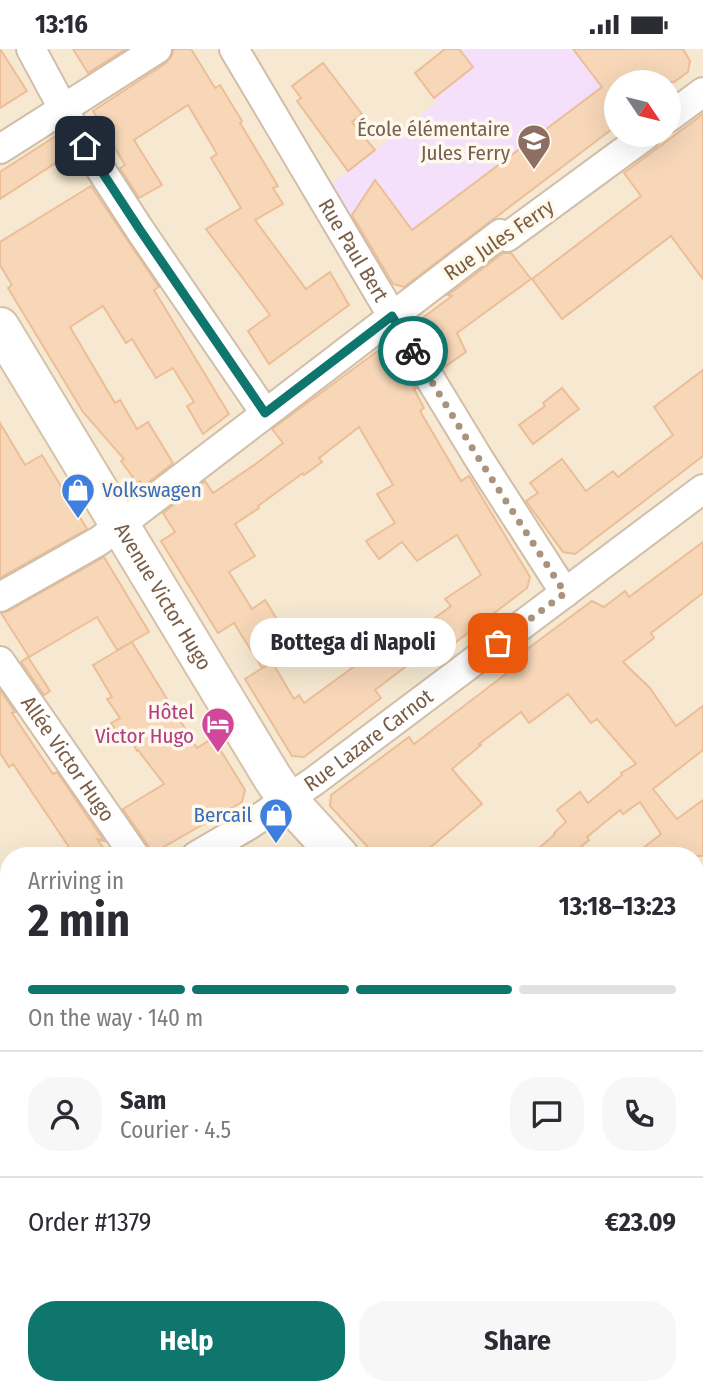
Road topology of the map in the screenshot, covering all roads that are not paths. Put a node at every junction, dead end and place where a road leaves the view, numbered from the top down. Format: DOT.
graph roads {
  1 [pos="31,49"];
  2 [pos="157,49"];
  3 [pos="234,49"];
  4 [pos="703,92"];
  5 [pos="681,108"];
  6 [pos="62,109"];
  7 [pos="630,147"];
  8 [pos="0,149"];
  9 [pos="392,316"];
  10 [pos="0,327"];
  11 [pos="265,413"];
  12 [pos="703,489"];
  13 [pos="119,524"];
  14 [pos="565,593"];
  15 [pos="0,597"];
  16 [pos="0,661"];
  17 [pos="287,799"];
  18 [pos="129,847"];
  19 [pos="211,847"];
  20 [pos="331,847"];
  1 -- 6 [label="street"];
  2 -- 6 [label="street"];
  3 -- 9 [label="street, Rue Paul Bert"];
  4 -- 5 [label="street"];
  6 -- 8 [label="street"];
  6 -- 11 [label="street"];
  7 -- 9 [label="street, Rue Jules Ferry"];
  9 -- 11 [label="street, Rue Jules Ferry"];
  9 -- 14 [label="street, Rue Paul Bert"];
  10 -- 13 [label="street, Avenue Victor Hugo"];
  11 -- 13 [label="street, Rue Jules Ferry"];
  12 -- 14 [label="street, Rue Lazare Carnot"];
  13 -- 15 [label="street"];
  13 -- 17 [label="street, Avenue Victor Hugo"];
  14 -- 17 [label="street, Rue Lazare Carnot"];
  16 -- 18 [label="street, Allée Victor Hugo"];
  17 -- 19 [label="street, Rue Lazare Carnot"];
  17 -- 20 [label="street, Avenue Victor Hugo"];
}
